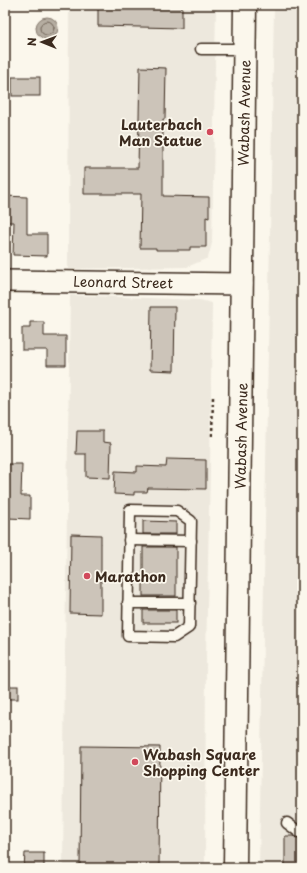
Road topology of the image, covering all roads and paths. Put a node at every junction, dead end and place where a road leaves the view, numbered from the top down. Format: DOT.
graph roads {
  1 [pos="245,5"];
  2 [pos="201,49"];
  3 [pos="244,49"];
  4 [pos="5,281"];
  5 [pos="242,284"];
  6 [pos="213,397"];
  7 [pos="212,436"];
  8 [pos="129,540"];
  9 [pos="191,541"];
  10 [pos="128,603"];
  11 [pos="190,603"];
  12 [pos="287,823"];
  13 [pos="302,832"];
  14 [pos="235,868"];
  1 -- 3 [label="main road, Wabash Avenue"];
  2 -- 3 [label="lane"];
  3 -- 5 [label="main road, Wabash Avenue"];
  4 -- 5 [label="street, Leonard Street"];
  5 -- 14 [label="main road, Wabash Avenue"];
  6 -- 7 [label="path"];
  8 -- 9 [label="lane"];
  8 -- 9 [label="lane"];
  8 -- 10 [label="lane"];
  9 -- 11 [label="lane"];
  10 -- 11 [label="lane"];
  10 -- 11 [label="lane"];
  12 -- 13 [label="lane"];
}
